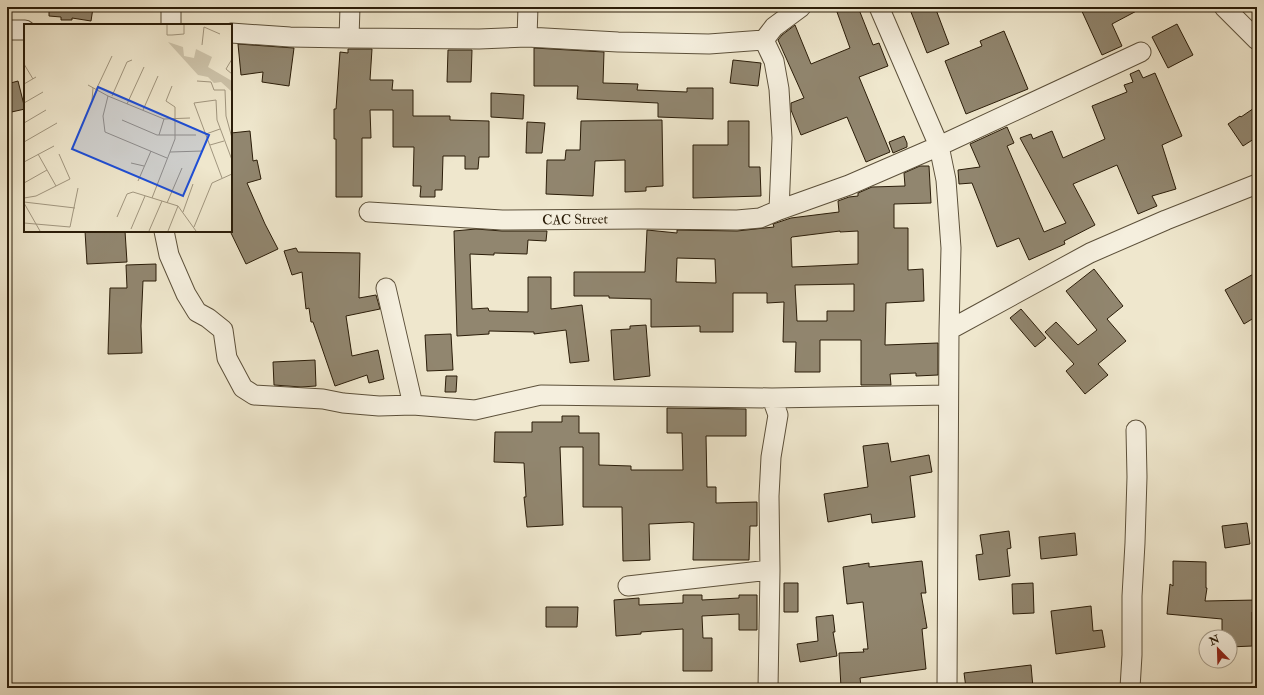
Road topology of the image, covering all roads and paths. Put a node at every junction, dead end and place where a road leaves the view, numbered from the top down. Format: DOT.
graph roads {
  1 [pos="171,7"];
  2 [pos="350,7"];
  3 [pos="528,7"];
  4 [pos="801,7"];
  5 [pos="879,7"];
  6 [pos="1225,7"];
  7 [pos="170,24"];
  8 [pos="7,30"];
  9 [pos="24,30"];
  10 [pos="232,33"];
  11 [pos="527,37"];
  12 [pos="349,38"];
  13 [pos="764,40"];
  14 [pos="1257,40"];
  15 [pos="1141,52"];
  16 [pos="939,146"];
  17 [pos="1257,184"];
  18 [pos="780,210"];
  19 [pos="369,212"];
  20 [pos="164,232"];
  21 [pos="386,288"];
  22 [pos="949,330"];
  23 [pos="948,395"];
  24 [pos="772,398"];
  25 [pos="413,404"];
  26 [pos="1136,430"];
  27 [pos="770,570"];
  28 [pos="628,586"];
  29 [pos="768,688"];
  30 [pos="947,688"];
  31 [pos="1130,688"];
  1 -- 7 [label="street"];
  2 -- 12 [label="street"];
  3 -- 11 [label="street"];
  4 -- 13 [label="street"];
  5 -- 16 [label="street"];
  6 -- 14 [label="street"];
  8 -- 9 [label="street"];
  10 -- 12 [label="street"];
  11 -- 12 [label="street"];
  11 -- 13 [label="street"];
  13 -- 18 [label="street"];
  15 -- 16 [label="street, CAC Street"];
  16 -- 18 [label="street, CAC Street"];
  16 -- 22 [label="street"];
  17 -- 22 [label="street"];
  18 -- 19 [label="street, CAC Street"];
  20 -- 25 [label="street"];
  21 -- 25 [label="street"];
  22 -- 23 [label="street"];
  23 -- 24 [label="street"];
  23 -- 30 [label="street"];
  24 -- 25 [label="street"];
  24 -- 27 [label="street"];
  26 -- 31 [label="street"];
  27 -- 28 [label="street"];
  27 -- 29 [label="street"];
}
